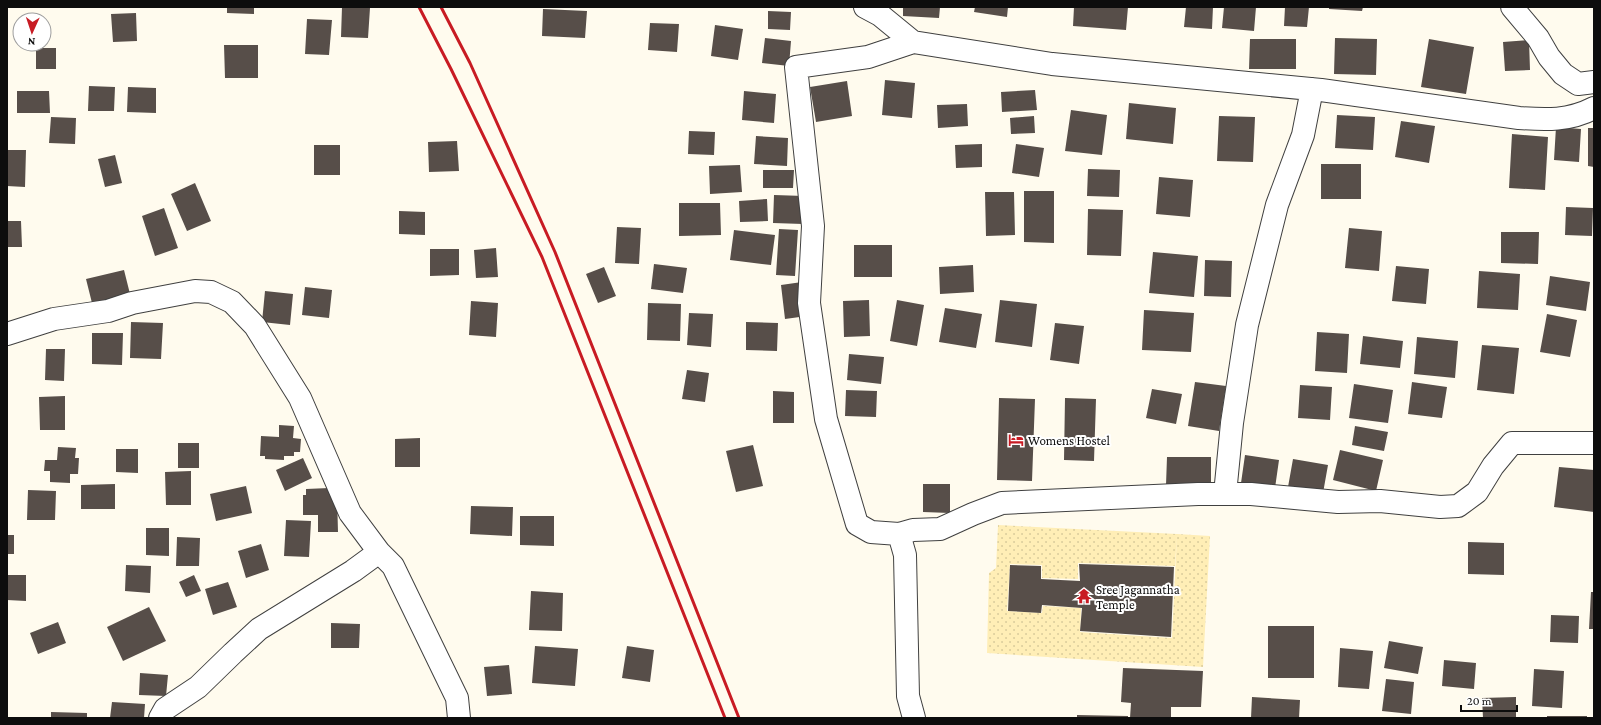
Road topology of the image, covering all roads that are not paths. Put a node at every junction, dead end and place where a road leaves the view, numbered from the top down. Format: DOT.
graph roads {
  1 [pos="865,7"];
  2 [pos="1512,7"];
  3 [pos="913,42"];
  4 [pos="1594,82"];
  5 [pos="1312,89"];
  6 [pos="1594,108"];
  7 [pos="7,334"];
  8 [pos="1594,443"];
  9 [pos="1225,494"];
  10 [pos="900,534"];
  11 [pos="380,552"];
  12 [pos="160,718"];
  13 [pos="459,718"];
  14 [pos="914,718"];
  1 -- 3 [label="street"];
  2 -- 4 [label="street"];
  3 -- 5 [label="street"];
  3 -- 10 [label="street"];
  5 -- 6 [label="street"];
  5 -- 9 [label="street"];
  7 -- 11 [label="street"];
  8 -- 9 [label="street"];
  9 -- 10 [label="street"];
  10 -- 14 [label="street"];
  11 -- 12 [label="street"];
  11 -- 13 [label="street"];
}
